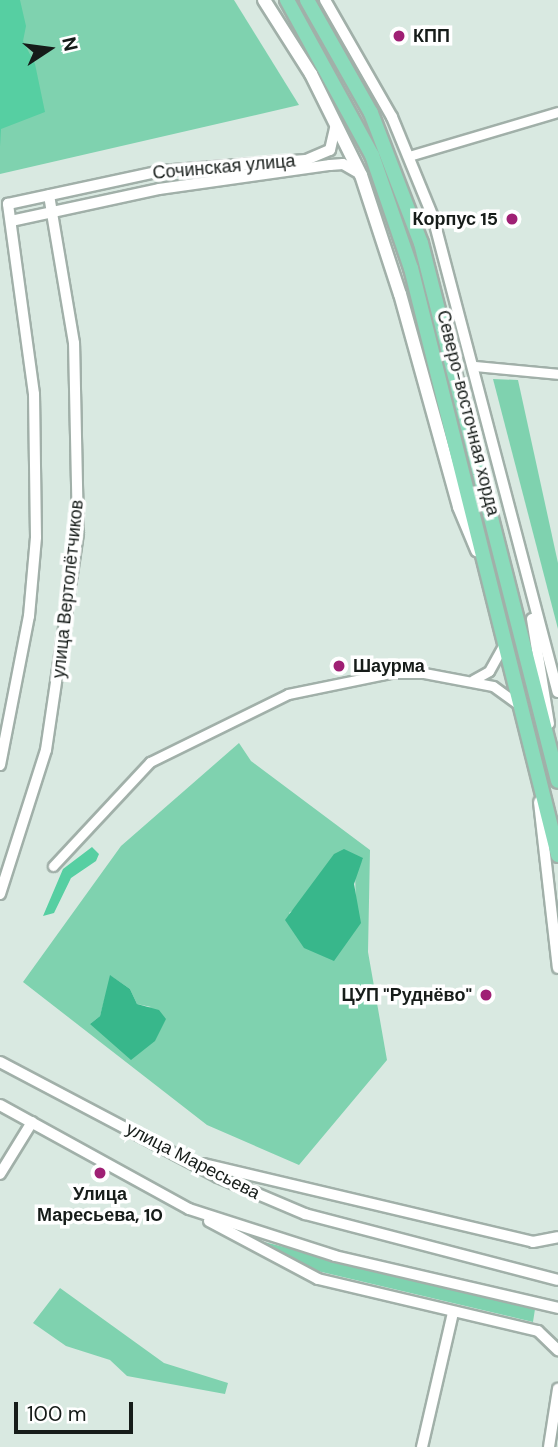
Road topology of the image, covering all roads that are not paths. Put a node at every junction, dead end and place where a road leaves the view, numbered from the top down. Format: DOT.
graph roads {
  1 [pos="264,0"];
  2 [pos="287,0"];
  3 [pos="307,0"];
  4 [pos="325,0"];
  5 [pos="558,112"];
  6 [pos="335,117"];
  7 [pos="409,156"];
  8 [pos="361,175"];
  9 [pos="49,195"];
  10 [pos="4,205"];
  11 [pos="52,212"];
  12 [pos="5,222"];
  13 [pos="474,366"];
  14 [pos="558,374"];
  15 [pos="523,565"];
  16 [pos="489,576"];
  17 [pos="505,640"];
  18 [pos="468,681"];
  19 [pos="558,691"];
  20 [pos="521,707"];
  21 [pos="531,744"];
  22 [pos="0,765"];
  23 [pos="558,780"];
  24 [pos="558,855"];
  25 [pos="53,866"];
  26 [pos="0,894"];
  27 [pos="558,968"];
  28 [pos="0,1062"];
  29 [pos="0,1105"];
  30 [pos="32,1122"];
  31 [pos="184,1159"];
  32 [pos="0,1174"];
  33 [pos="189,1209"];
  34 [pos="558,1237"];
  35 [pos="558,1280"];
  36 [pos="558,1308"];
  37 [pos="453,1313"];
  38 [pos="558,1350"];
  39 [pos="558,1389"];
  40 [pos="422,1447"];
  41 [pos="549,1447"];
  1 -- 6 [label="main road"];
  2 -- 16 [label="highway, Северо-восточная хорда"];
  3 -- 23 [label="highway, Северо-восточная хорда"];
  4 -- 7 [label="street"];
  5 -- 7 [label="street"];
  6 -- 8 [label="main road"];
  6 -- 9 [label="street, Сочинская улица"];
  7 -- 13 [label="street"];
  8 -- 11 [label="street, Сочинская улица"];
  8 -- 16 [label="main road"];
  9 -- 10 [label="street, Сочинская улица"];
  9 -- 11 [label="street, улица Вертолётчиков"];
  10 -- 12 [label="street, улица Вертолётчиков"];
  11 -- 12 [label="street, Сочинская улица"];
  11 -- 26 [label="street, улица Вертолётчиков"];
  12 -- 22 [label="street, улица Вертолётчиков"];
  13 -- 14 [label="street"];
  13 -- 15 [label="street"];
  15 -- 19 [label="street"];
  15 -- 23 [label="street"];
  16 -- 17 [label="highway, Северо-восточная хорда"];
  17 -- 18 [label="street"];
  17 -- 20 [label="highway, Северо-восточная хорда"];
  18 -- 20 [label="street"];
  18 -- 25 [label="street"];
  20 -- 21 [label="highway, Северо-восточная хорда"];
  21 -- 24 [label="highway, Северо-восточная хорда"];
  21 -- 27 [label="street"];
  28 -- 31 [label="street, улица Маресьева"];
  29 -- 30 [label="street, улица Маресьева"];
  30 -- 32 [label="street"];
  30 -- 33 [label="street, улица Маресьева"];
  31 -- 34 [label="street"];
  31 -- 35 [label="street, улица Маресьева"];
  33 -- 36 [label="street, улица Маресьева"];
  33 -- 37 [label="street"];
  37 -- 38 [label="street"];
  37 -- 40 [label="street"];
  39 -- 41 [label="street"];
}
